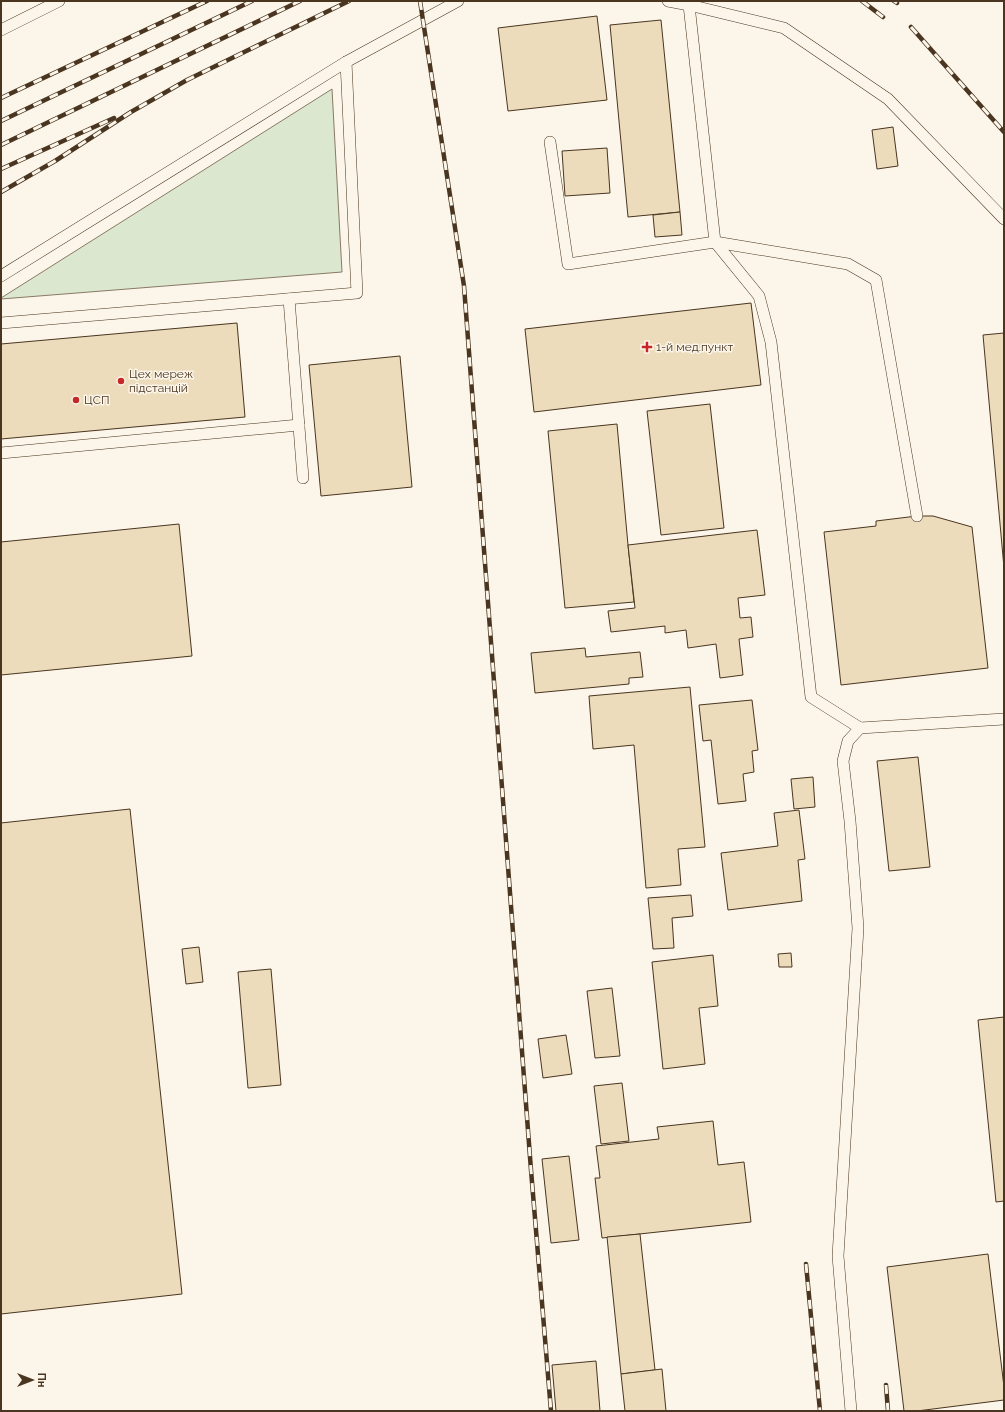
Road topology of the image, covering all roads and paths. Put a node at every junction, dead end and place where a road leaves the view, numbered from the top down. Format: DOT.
graph roads {
  1 [pos="60,1"];
  2 [pos="458,1"];
  3 [pos="668,1"];
  4 [pos="689,5"];
  5 [pos="1,30"];
  6 [pos="346,62"];
  7 [pos="550,142"];
  8 [pos="1004,220"];
  9 [pos="715,242"];
  10 [pos="1,276"];
  11 [pos="289,299"];
  12 [pos="1,323"];
  13 [pos="299,425"];
  14 [pos="1,453"];
  15 [pos="303,478"];
  16 [pos="918,516"];
  17 [pos="1004,719"];
  18 [pos="860,728"];
  19 [pos="851,1411"];
  1 -- 5 [label="lane"];
  2 -- 6 [label="lane"];
  3 -- 4 [label="lane"];
  4 -- 8 [label="lane"];
  4 -- 9 [label="lane"];
  6 -- 10 [label="lane"];
  6 -- 11 [label="lane"];
  7 -- 9 [label="lane"];
  9 -- 16 [label="lane"];
  9 -- 18 [label="lane"];
  11 -- 12 [label="lane"];
  11 -- 13 [label="lane"];
  13 -- 14 [label="lane"];
  13 -- 15 [label="lane"];
  17 -- 18 [label="lane"];
  18 -- 19 [label="lane"];
}
